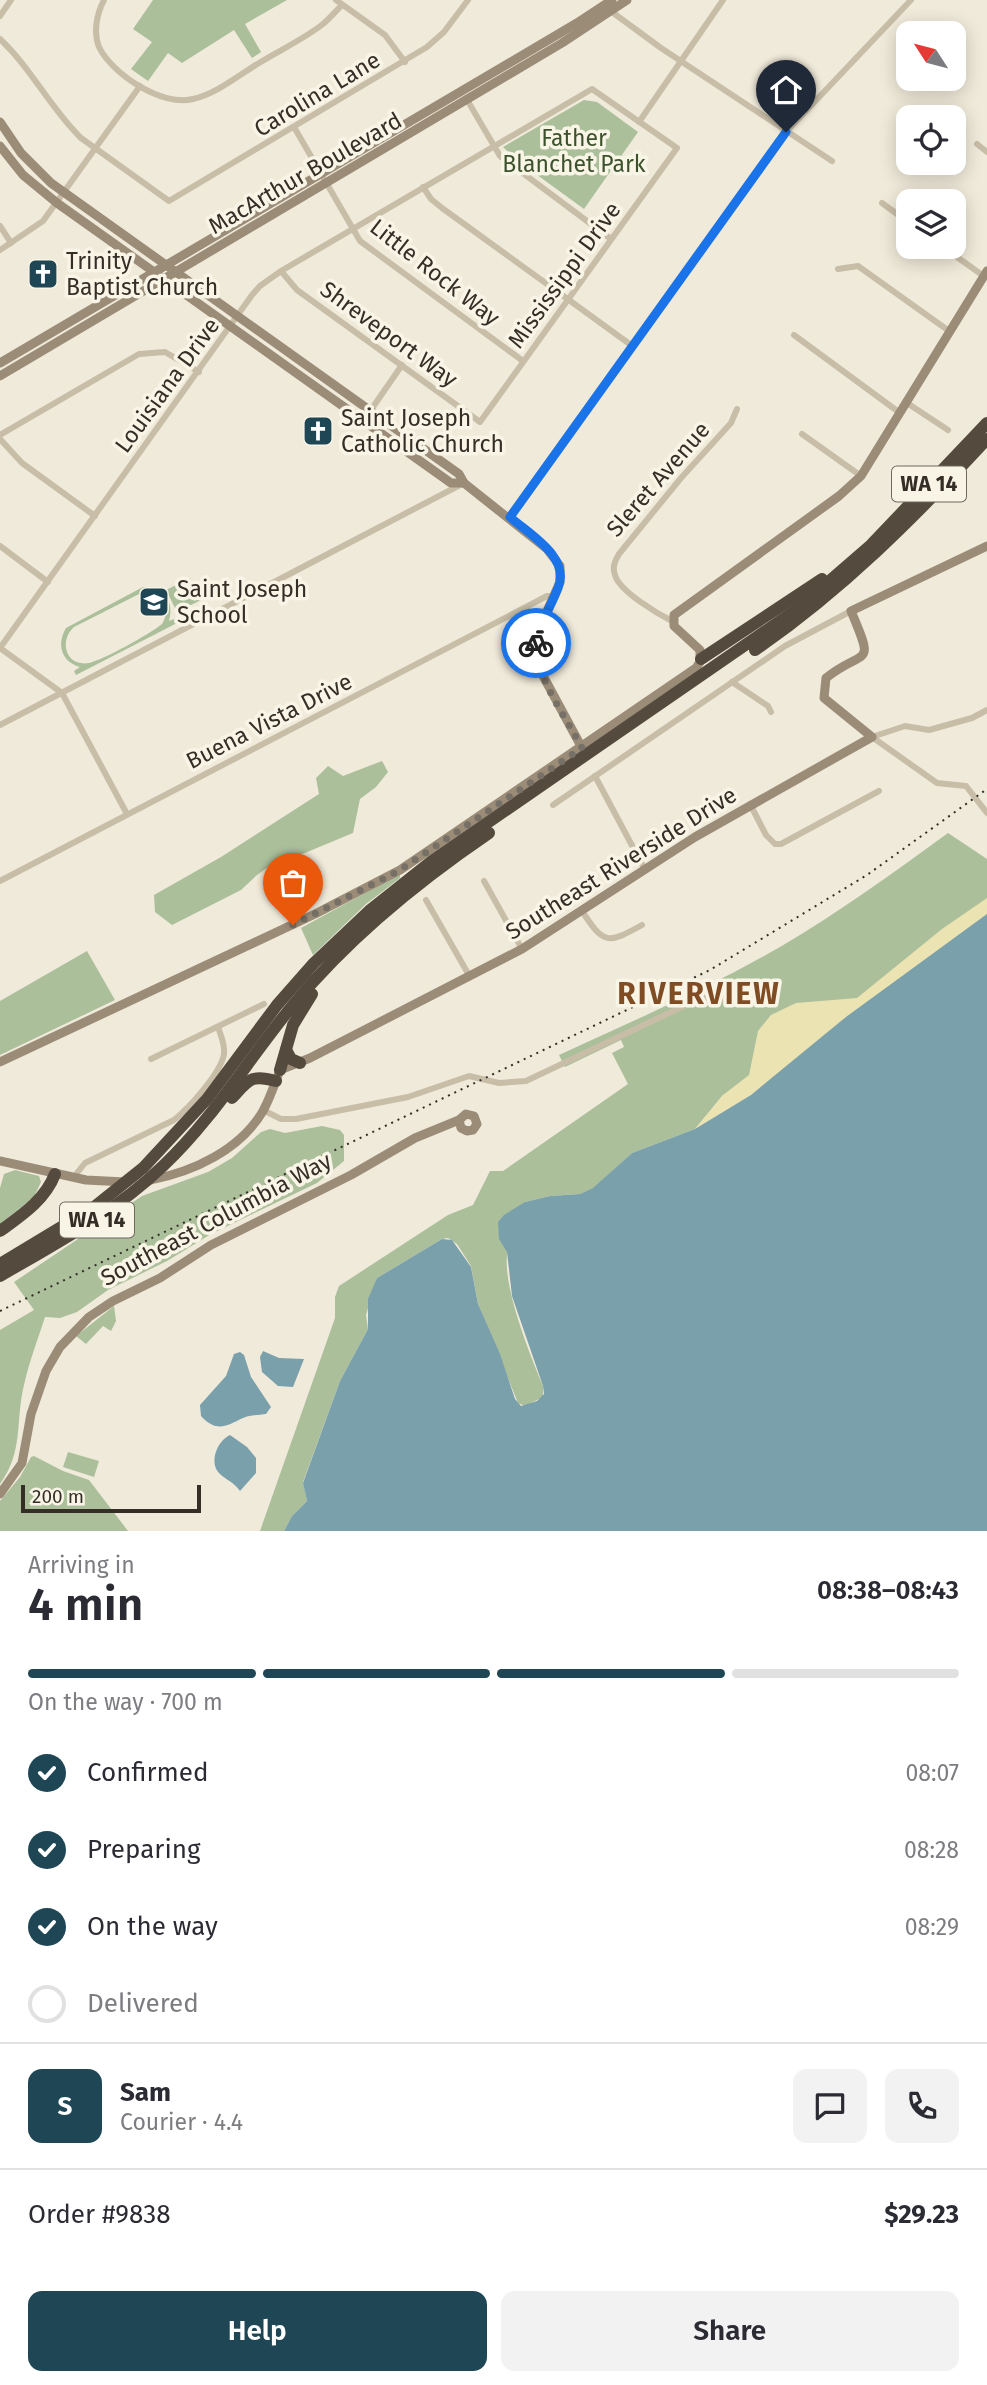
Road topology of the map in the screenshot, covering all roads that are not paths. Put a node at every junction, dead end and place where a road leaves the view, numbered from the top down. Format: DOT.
graph roads {
  1 [pos="11,0"];
  2 [pos="104,0"];
  3 [pos="467,0"];
  4 [pos="627,0"];
  5 [pos="723,0"];
  6 [pos="911,0"];
  7 [pos="339,2"];
  8 [pos="605,4"];
  9 [pos="0,16"];
  10 [pos="0,39"];
  11 [pos="682,60"];
  12 [pos="405,62"];
  13 [pos="140,86"];
  14 [pos="461,90"];
  15 [pos="467,100"];
  16 [pos="0,122"];
  17 [pos="639,122"];
  18 [pos="294,127"];
  19 [pos="786,132"];
  20 [pos="977,144"];
  21 [pos="493,145"];
  22 [pos="0,146"];
  23 [pos="96,150"];
  24 [pos="987,152"];
  25 [pos="832,161"];
  26 [pos="324,178"];
  27 [pos="423,187"];
  28 [pos="64,193"];
  29 [pos="57,203"];
  30 [pos="882,203"];
  31 [pos="896,213"];
  32 [pos="0,226"];
  33 [pos="352,230"];
  34 [pos="611,239"];
  35 [pos="11,243"];
  36 [pos="0,250"];
  37 [pos="961,259"];
  38 [pos="164,265"];
  39 [pos="838,269"];
  40 [pos="281,271"];
  41 [pos="153,272"];
  42 [pos="174,272"];
  43 [pos="986,275"];
  44 [pos="162,279"];
  45 [pos="568,300"];
  46 [pos="237,317"];
  47 [pos="231,326"];
  48 [pos="949,331"];
  49 [pos="794,335"];
  50 [pos="631,345"];
  51 [pos="523,361"];
  52 [pos="0,363"];
  53 [pos="402,365"];
  54 [pos="199,372"];
  55 [pos="0,376"];
  56 [pos="907,403"];
  57 [pos="737,410"];
  58 [pos="370,411"];
  59 [pos="900,414"];
  60 [pos="364,419"];
  61 [pos="480,422"];
  62 [pos="987,423"];
  63 [pos="948,430"];
  64 [pos="802,434"];
  65 [pos="0,437"];
  66 [pos="987,439"];
  67 [pos="861,476"];
  68 [pos="464,483"];
  69 [pos="95,516"];
  70 [pos="510,517"];
  71 [pos="871,545"];
  72 [pos="0,546"];
  73 [pos="987,546"];
  74 [pos="48,582"];
  75 [pos="554,597"];
  76 [pos="850,611"];
  77 [pos="672,621"];
  78 [pos="0,648"];
  79 [pos="701,659"];
  80 [pos="732,682"];
  81 [pos="62,693"];
  82 [pos="987,710"];
  83 [pos="771,712"];
  84 [pos="0,725"];
  85 [pos="872,737"];
  86 [pos="582,748"];
  87 [pos="595,776"];
  88 [pos="879,791"];
  89 [pos="750,804"];
  90 [pos="553,805"];
  91 [pos="987,813"];
  92 [pos="127,814"];
  93 [pos="644,868"];
  94 [pos="0,881"];
  95 [pos="484,881"];
  96 [pos="426,900"];
  97 [pos="582,911"];
  98 [pos="642,925"];
  99 [pos="364,930"];
  100 [pos="522,949"];
  101 [pos="470,977"];
  102 [pos="733,1000"];
  103 [pos="264,1004"];
  104 [pos="218,1027"];
  105 [pos="286,1050"];
  106 [pos="151,1059"];
  107 [pos="0,1062"];
  108 [pos="300,1063"];
  109 [pos="278,1075"];
  110 [pos="263,1110"];
  111 [pos="459,1120"];
  112 [pos="182,1148"];
  113 [pos="0,1161"];
  114 [pos="55,1174"];
  115 [pos="73,1178"];
  116 [pos="0,1231"];
  117 [pos="0,1264"];
  118 [pos="0,1276"];
  119 [pos="0,1493"];
  1 -- 9 [label="street"];
  2 -- 13 [label="street"];
  3 -- 12 [label="street, Carolina Lane"];
  4 -- 8 [label="street, MacArthur Boulevard"];
  5 -- 11 [label="street"];
  6 -- 19 [label="street"];
  7 -- 12 [label="street"];
  7 -- 13 [label="street"];
  8 -- 11 [label="street"];
  8 -- 14 [label="street, MacArthur Boulevard"];
  8 -- 15 [label="street, MacArthur Boulevard"];
  10 -- 23 [label="street"];
  11 -- 17 [label="street"];
  11 -- 19 [label="street"];
  12 -- 18 [label="street, Carolina Lane"];
  13 -- 23 [label="street"];
  14 -- 15 [label="street"];
  14 -- 26 [label="street, MacArthur Boulevard"];
  15 -- 21 [label="street"];
  15 -- 26 [label="street, MacArthur Boulevard"];
  16 -- 28 [label="street"];
  17 -- 21 [label="street, Louisiana Drive"];
  17 -- 34 [label="street, Mississippi Drive"];
  18 -- 23 [label="street, Carolina Lane"];
  18 -- 26 [label="street, Little Rock Way"];
  19 -- 25 [label="street"];
  19 -- 50 [label="street"];
  20 -- 24 [label="street"];
  21 -- 27 [label="street, Louisiana Drive"];
  21 -- 34 [label="street"];
  22 -- 29 [label="street"];
  23 -- 28 [label="street"];
  26 -- 33 [label="street, Little Rock Way"];
  26 -- 38 [label="street, MacArthur Boulevard"];
  26 -- 42 [label="street, MacArthur Boulevard"];
  27 -- 33 [label="street, Louisiana Drive"];
  27 -- 45 [label="street"];
  28 -- 29 [label="street"];
  28 -- 38 [label="street"];
  29 -- 35 [label="street"];
  29 -- 41 [label="street"];
  30 -- 31 [label="street"];
  32 -- 35 [label="street"];
  33 -- 40 [label="street, Louisiana Drive"];
  33 -- 51 [label="street, Little Rock Way"];
  34 -- 45 [label="street, Mississippi Drive"];
  35 -- 36 [label="street"];
  37 -- 43 [label="street"];
  38 -- 41 [label="street, MacArthur Boulevard"];
  38 -- 42 [label="street"];
  39 -- 48 [label="street"];
  40 -- 46 [label="street, Louisiana Drive"];
  40 -- 53 [label="street, Shreveport Way"];
  41 -- 44 [label="street"];
  41 -- 52 [label="street, MacArthur Boulevard"];
  42 -- 44 [label="street, MacArthur Boulevard"];
  42 -- 46 [label="street"];
  43 -- 48 [label="street"];
  44 -- 47 [label="street"];
  44 -- 55 [label="street, MacArthur Boulevard"];
  45 -- 50 [label="street"];
  45 -- 51 [label="street, Mississippi Drive"];
  46 -- 47 [label="street, Louisiana Drive"];
  46 -- 58 [label="street"];
  47 -- 54 [label="street, Louisiana Drive"];
  47 -- 60 [label="street"];
  48 -- 56 [label="street"];
  49 -- 59 [label="street"];
  50 -- 70 [label="street"];
  51 -- 61 [label="street, Mississippi Drive"];
  53 -- 58 [label="street"];
  53 -- 61 [label="street, Shreveport Way"];
  54 -- 65 [label="street"];
  54 -- 69 [label="street, Louisiana Drive"];
  56 -- 59 [label="street"];
  56 -- 63 [label="street"];
  57 -- 77 [label="street, Sleret Avenue"];
  58 -- 60 [label="street"];
  58 -- 68 [label="street"];
  59 -- 67 [label="street"];
  60 -- 68 [label="street"];
  62 -- 71 [label="highway, WA 14"];
  64 -- 67 [label="street"];
  65 -- 69 [label="street"];
  66 -- 99 [label="highway, WA 14"];
  67 -- 77 [label="street"];
  68 -- 70 [label="street"];
  68 -- 81 [label="street"];
  69 -- 74 [label="street, Louisiana Drive"];
  70 -- 75 [label="street"];
  71 -- 79 [label="highway"];
  71 -- 117 [label="highway, WA 14"];
  72 -- 74 [label="street"];
  73 -- 76 [label="street"];
  74 -- 78 [label="street, Louisiana Drive"];
  75 -- 86 [label="street"];
  75 -- 92 [label="street, Buena Vista Drive"];
  76 -- 80 [label="street"];
  76 -- 85 [label="street"];
  77 -- 79 [label="street, Sleret Avenue"];
  78 -- 81 [label="street"];
  79 -- 86 [label="street"];
  80 -- 83 [label="street"];
  80 -- 87 [label="street"];
  81 -- 84 [label="street"];
  81 -- 92 [label="street"];
  82 -- 85 [label="street, Southeast Riverside Drive"];
  85 -- 89 [label="street, Southeast Riverside Drive"];
  85 -- 91 [label="street"];
  86 -- 107 [label="street"];
  87 -- 90 [label="street"];
  87 -- 93 [label="street"];
  88 -- 89 [label="street"];
  89 -- 93 [label="street, Southeast Riverside Drive"];
  92 -- 94 [label="street, Buena Vista Drive"];
  93 -- 97 [label="street, Southeast Riverside Drive"];
  95 -- 100 [label="street"];
  96 -- 101 [label="street"];
  97 -- 98 [label="street"];
  97 -- 100 [label="street, Southeast Riverside Drive"];
  99 -- 105 [label="highway"];
  99 -- 112 [label="highway, WA 14"];
  100 -- 101 [label="street, Southeast Riverside Drive"];
  101 -- 108 [label="street, Southeast Riverside Drive"];
  102 -- 110 [label="street"];
  103 -- 104 [label="street"];
  104 -- 106 [label="street"];
  104 -- 115 [label="street"];
  105 -- 108 [label="highway"];
  105 -- 109 [label="highway"];
  108 -- 109 [label="street, Southeast Riverside Drive"];
  109 -- 110 [label="street"];
  109 -- 112 [label="highway"];
  110 -- 115 [label="street"];
  111 -- 119 [label="street, Southeast Columbia Way"];
  112 -- 118 [label="highway, WA 14"];
  113 -- 114 [label="street"];
  114 -- 115 [label="street"];
  114 -- 116 [label="highway"];
}
